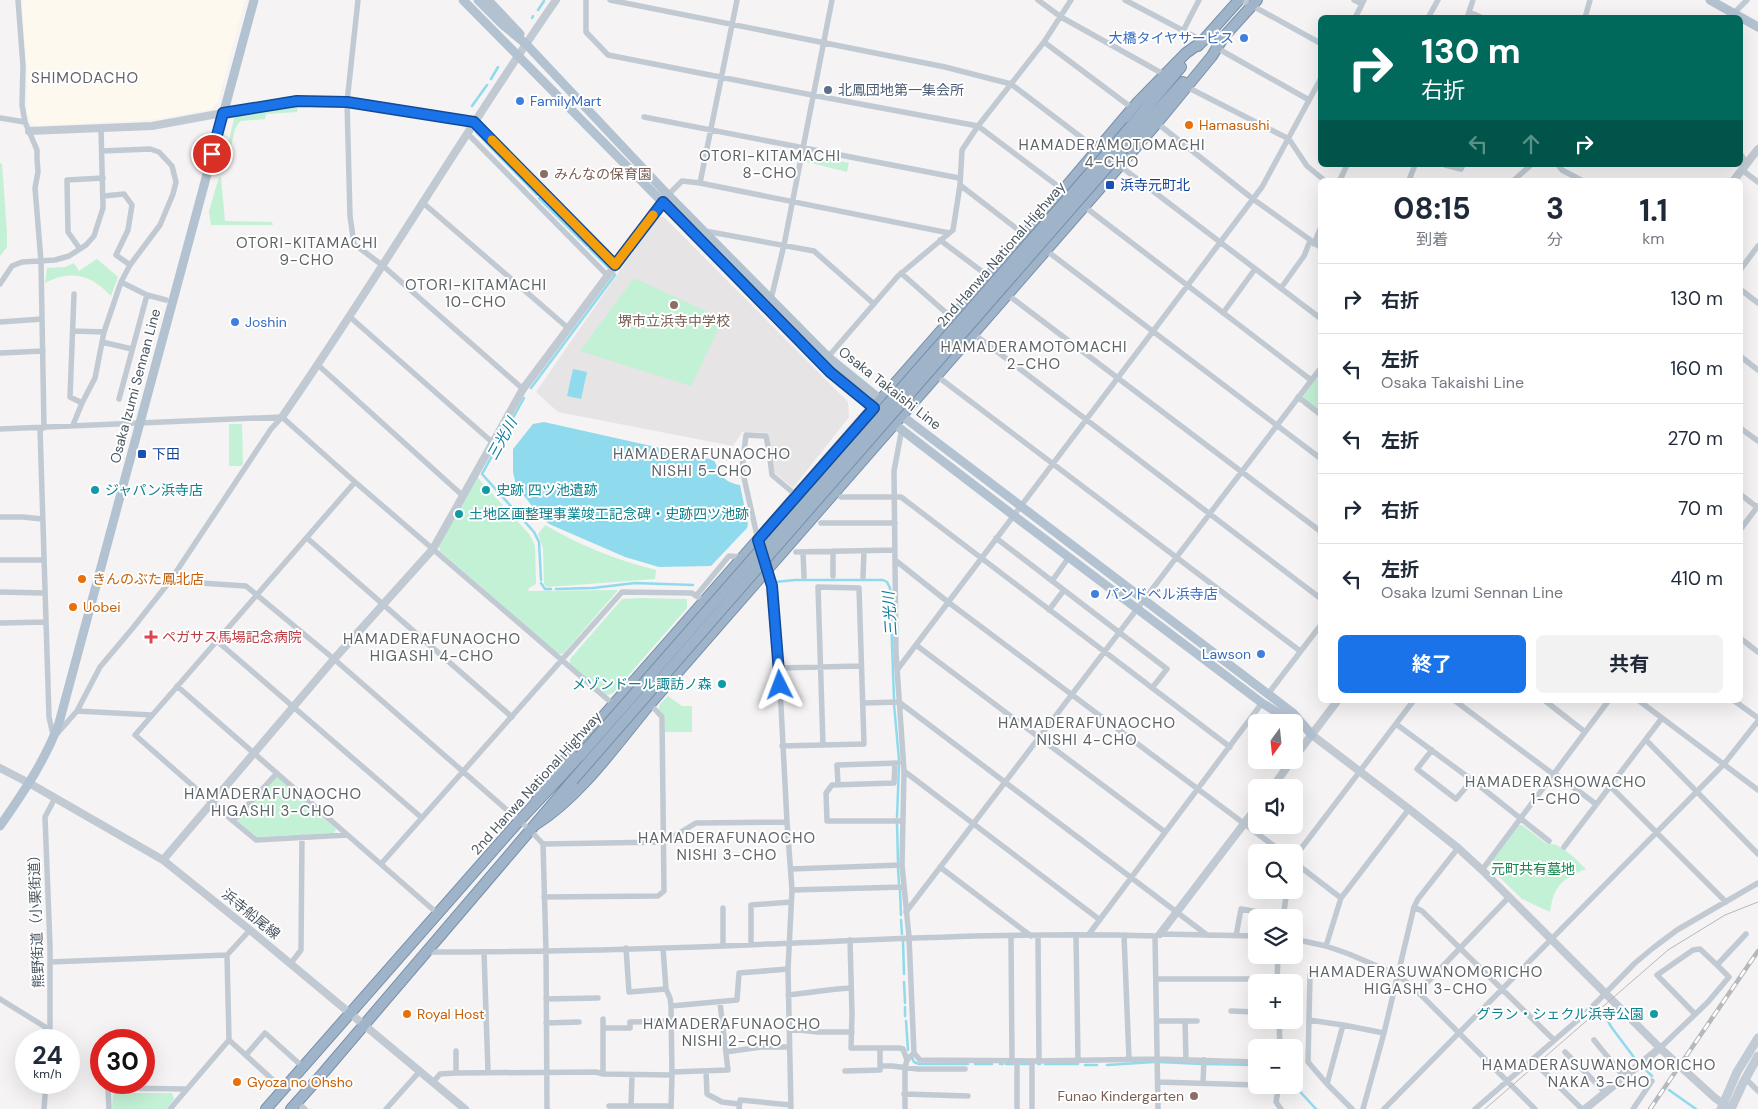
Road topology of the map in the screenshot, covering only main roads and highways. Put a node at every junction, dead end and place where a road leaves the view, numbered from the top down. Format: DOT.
graph roads {
  1 [pos="254,0"];
  2 [pos="455,0"];
  3 [pos="463,0"];
  4 [pos="478,0"];
  5 [pos="488,0"];
  6 [pos="1240,0"];
  7 [pos="1710,0"];
  8 [pos="1254,3"];
  9 [pos="1738,15"];
  10 [pos="1743,18"];
  11 [pos="1758,27"];
  12 [pos="1223,38"];
  13 [pos="1203,41"];
  14 [pos="526,44"];
  15 [pos="518,55"];
  16 [pos="1134,130"];
  17 [pos="666,199"];
  18 [pos="768,302"];
  19 [pos="881,400"];
  20 [pos="874,408"];
  21 [pos="900,423"];
  22 [pos="1279,714"];
  23 [pos="1294,714"];
  24 [pos="1303,725"];
  25 [pos="1303,729"];
  26 [pos="535,803"];
  27 [pos="0,826"];
  28 [pos="532,828"];
  29 [pos="1758,1038"];
  30 [pos="1758,1056"];
  31 [pos="298,1107"];
  32 [pos="1726,1108"];
  33 [pos="266,1109"];
  1 -- 27 [label="main road, Osaka Izumi Sennan Line"];
  2 -- 15 [label="main road"];
  3 -- 15 [label="main road, Osaka Takaishi Line"];
  4 -- 14 [label="main road, Osaka Takaishi Line"];
  5 -- 14 [label="main road"];
  6 -- 13 [label="highway, 2nd Hanwa National Highway"];
  7 -- 9 [label="main road"];
  8 -- 12 [label="highway, 2nd Hanwa National Highway"];
  10 -- 11 [label="main road"];
  12 -- 16 [label="highway, 2nd Hanwa National Highway"];
  12 -- 21 [label="highway"];
  13 -- 16 [label="highway, 2nd Hanwa National Highway"];
  13 -- 19 [label="highway"];
  14 -- 17 [label="main road, Osaka Takaishi Line"];
  15 -- 17 [label="main road, Osaka Takaishi Line"];
  16 -- 26 [label="highway, 2nd Hanwa National Highway, bridge"];
  16 -- 28 [label="highway, 2nd Hanwa National Highway, bridge"];
  17 -- 18 [label="main road, Osaka Takaishi Line"];
  17 -- 18 [label="main road, Osaka Takaishi Line"];
  18 -- 19 [label="main road, Osaka Takaishi Line"];
  18 -- 20 [label="main road, Osaka Takaishi Line"];
  19 -- 20 [label="highway"];
  19 -- 21 [label="main road, Osaka Takaishi Line"];
  20 -- 21 [label="main road, Osaka Takaishi Line"];
  20 -- 26 [label="highway"];
  21 -- 22 [label="main road, Osaka Takaishi Line"];
  21 -- 23 [label="main road, Osaka Takaishi Line"];
  21 -- 28 [label="highway"];
  24 -- 25 [label="main road, Osaka Takaishi Line"];
  26 -- 33 [label="highway, 2nd Hanwa National Highway"];
  28 -- 31 [label="highway, 2nd Hanwa National Highway"];
  29 -- 32 [label="main road"];
  30 -- 32 [label="main road"];
}
